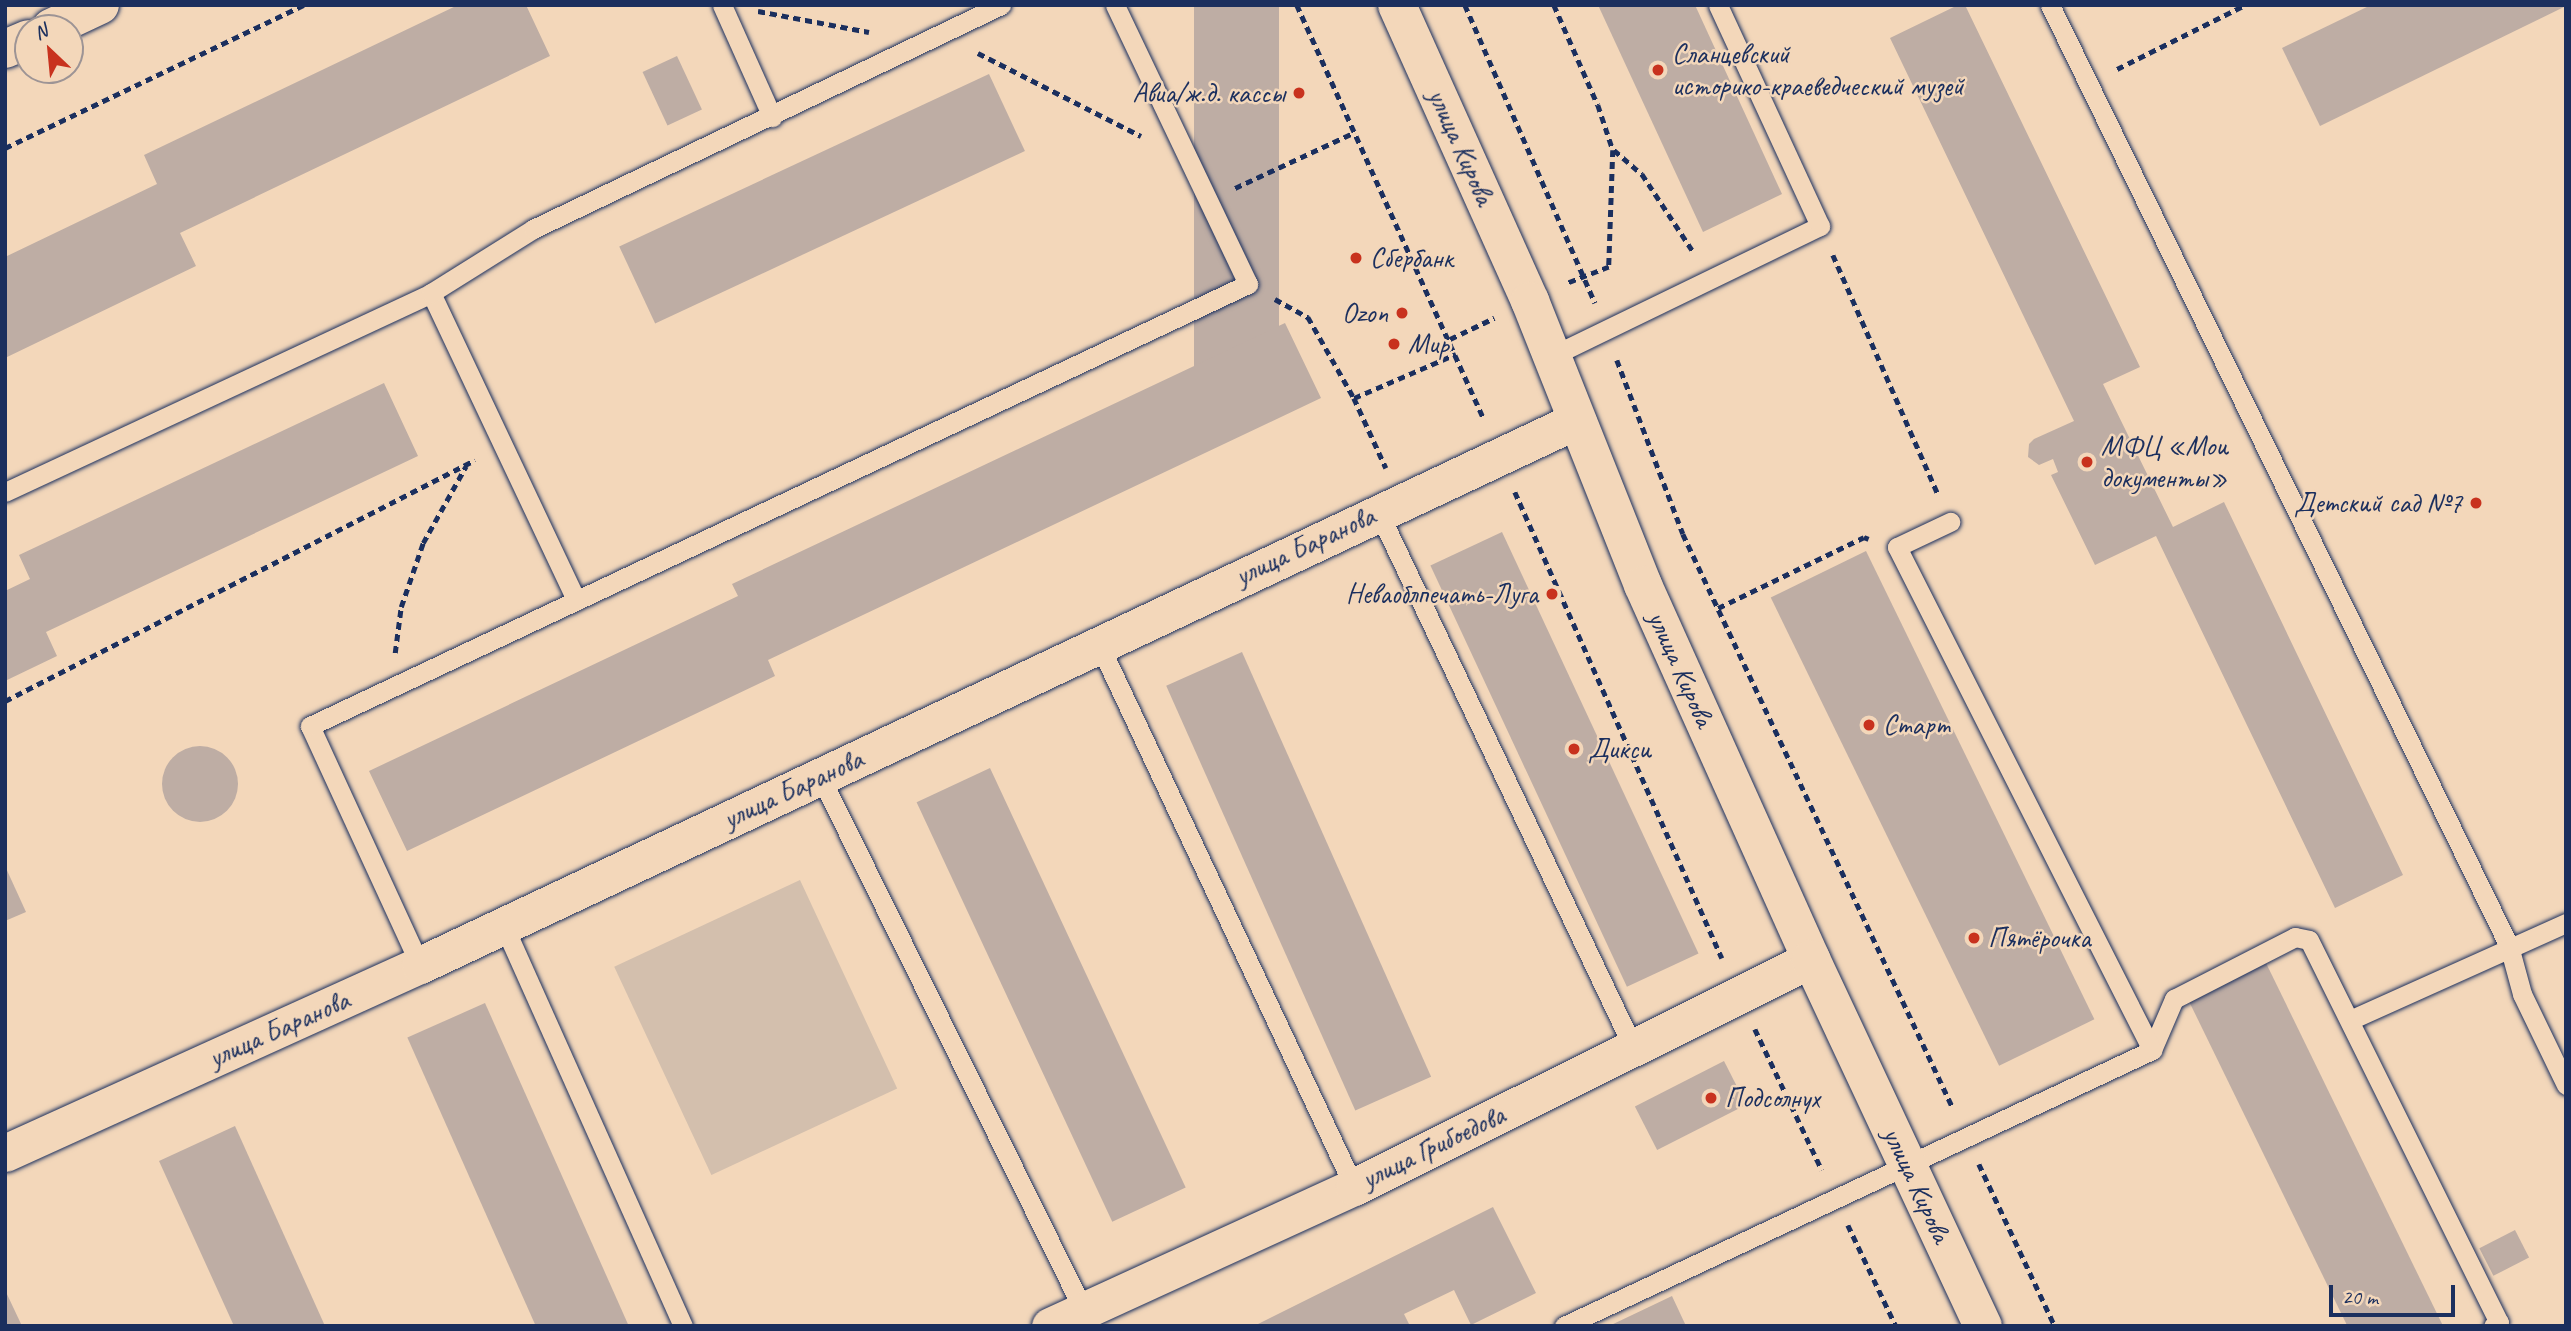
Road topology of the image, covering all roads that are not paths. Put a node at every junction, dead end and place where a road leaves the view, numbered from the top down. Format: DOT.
graph roads {
  1 [pos="100,5"];
  2 [pos="722,5"];
  3 [pos="1001,5"];
  4 [pos="1115,5"];
  5 [pos="1397,5"];
  6 [pos="1718,5"];
  7 [pos="2050,5"];
  8 [pos="81,14"];
  9 [pos="772,117"];
  10 [pos="431,293"];
  11 [pos="1552,356"];
  12 [pos="1577,419"];
  13 [pos="5,492"];
  14 [pos="1389,506"];
  15 [pos="1950,522"];
  16 [pos="576,600"];
  17 [pos="1099,644"];
  18 [pos="820,776"];
  19 [pos="2566,923"];
  20 [pos="503,926"];
  21 [pos="2509,946"];
  22 [pos="1811,959"];
  23 [pos="420,965"];
  24 [pos="2350,1020"];
  25 [pos="1633,1047"];
  26 [pos="2152,1050"];
  27 [pos="2566,1085"];
  28 [pos="5,1153"];
  29 [pos="1907,1163"];
  30 [pos="1354,1187"];
  31 [pos="1084,1311"];
  32 [pos="683,1326"];
  33 [pos="1050,1326"];
  34 [pos="1564,1326"];
  35 [pos="1983,1326"];
  36 [pos="2493,1326"];
  1 -- 8 [label="street"];
  2 -- 9 [label="lane"];
  3 -- 9 [label="lane"];
  4 -- 16 [label="lane"];
  5 -- 11 [label="street, улица Кирова"];
  6 -- 11 [label="lane"];
  7 -- 21 [label="lane"];
  9 -- 10 [label="lane"];
  10 -- 13 [label="lane"];
  10 -- 16 [label="lane"];
  11 -- 12 [label="street, улица Кирова"];
  12 -- 14 [label="street, улица Баранова"];
  12 -- 22 [label="street, улица Кирова"];
  14 -- 17 [label="street, улица Баранова"];
  14 -- 25 [label="lane"];
  15 -- 26 [label="lane"];
  16 -- 23 [label="lane"];
  17 -- 18 [label="street, улица Баранова"];
  17 -- 30 [label="lane"];
  18 -- 20 [label="street, улица Баранова"];
  18 -- 31 [label="lane"];
  19 -- 21 [label="lane"];
  20 -- 23 [label="street, улица Баранова"];
  20 -- 32 [label="lane"];
  21 -- 24 [label="lane"];
  21 -- 27 [label="lane"];
  22 -- 25 [label="street, улица Грибоедова"];
  22 -- 29 [label="street, улица Кирова"];
  23 -- 28 [label="street, улица Баранова"];
  24 -- 26 [label="lane"];
  24 -- 36 [label="lane"];
  25 -- 30 [label="street, улица Грибоедова"];
  26 -- 29 [label="lane"];
  29 -- 34 [label="lane"];
  29 -- 35 [label="street, улица Кирова"];
  30 -- 31 [label="street, улица Грибоедова"];
  31 -- 33 [label="street, улица Грибоедова"];
}
